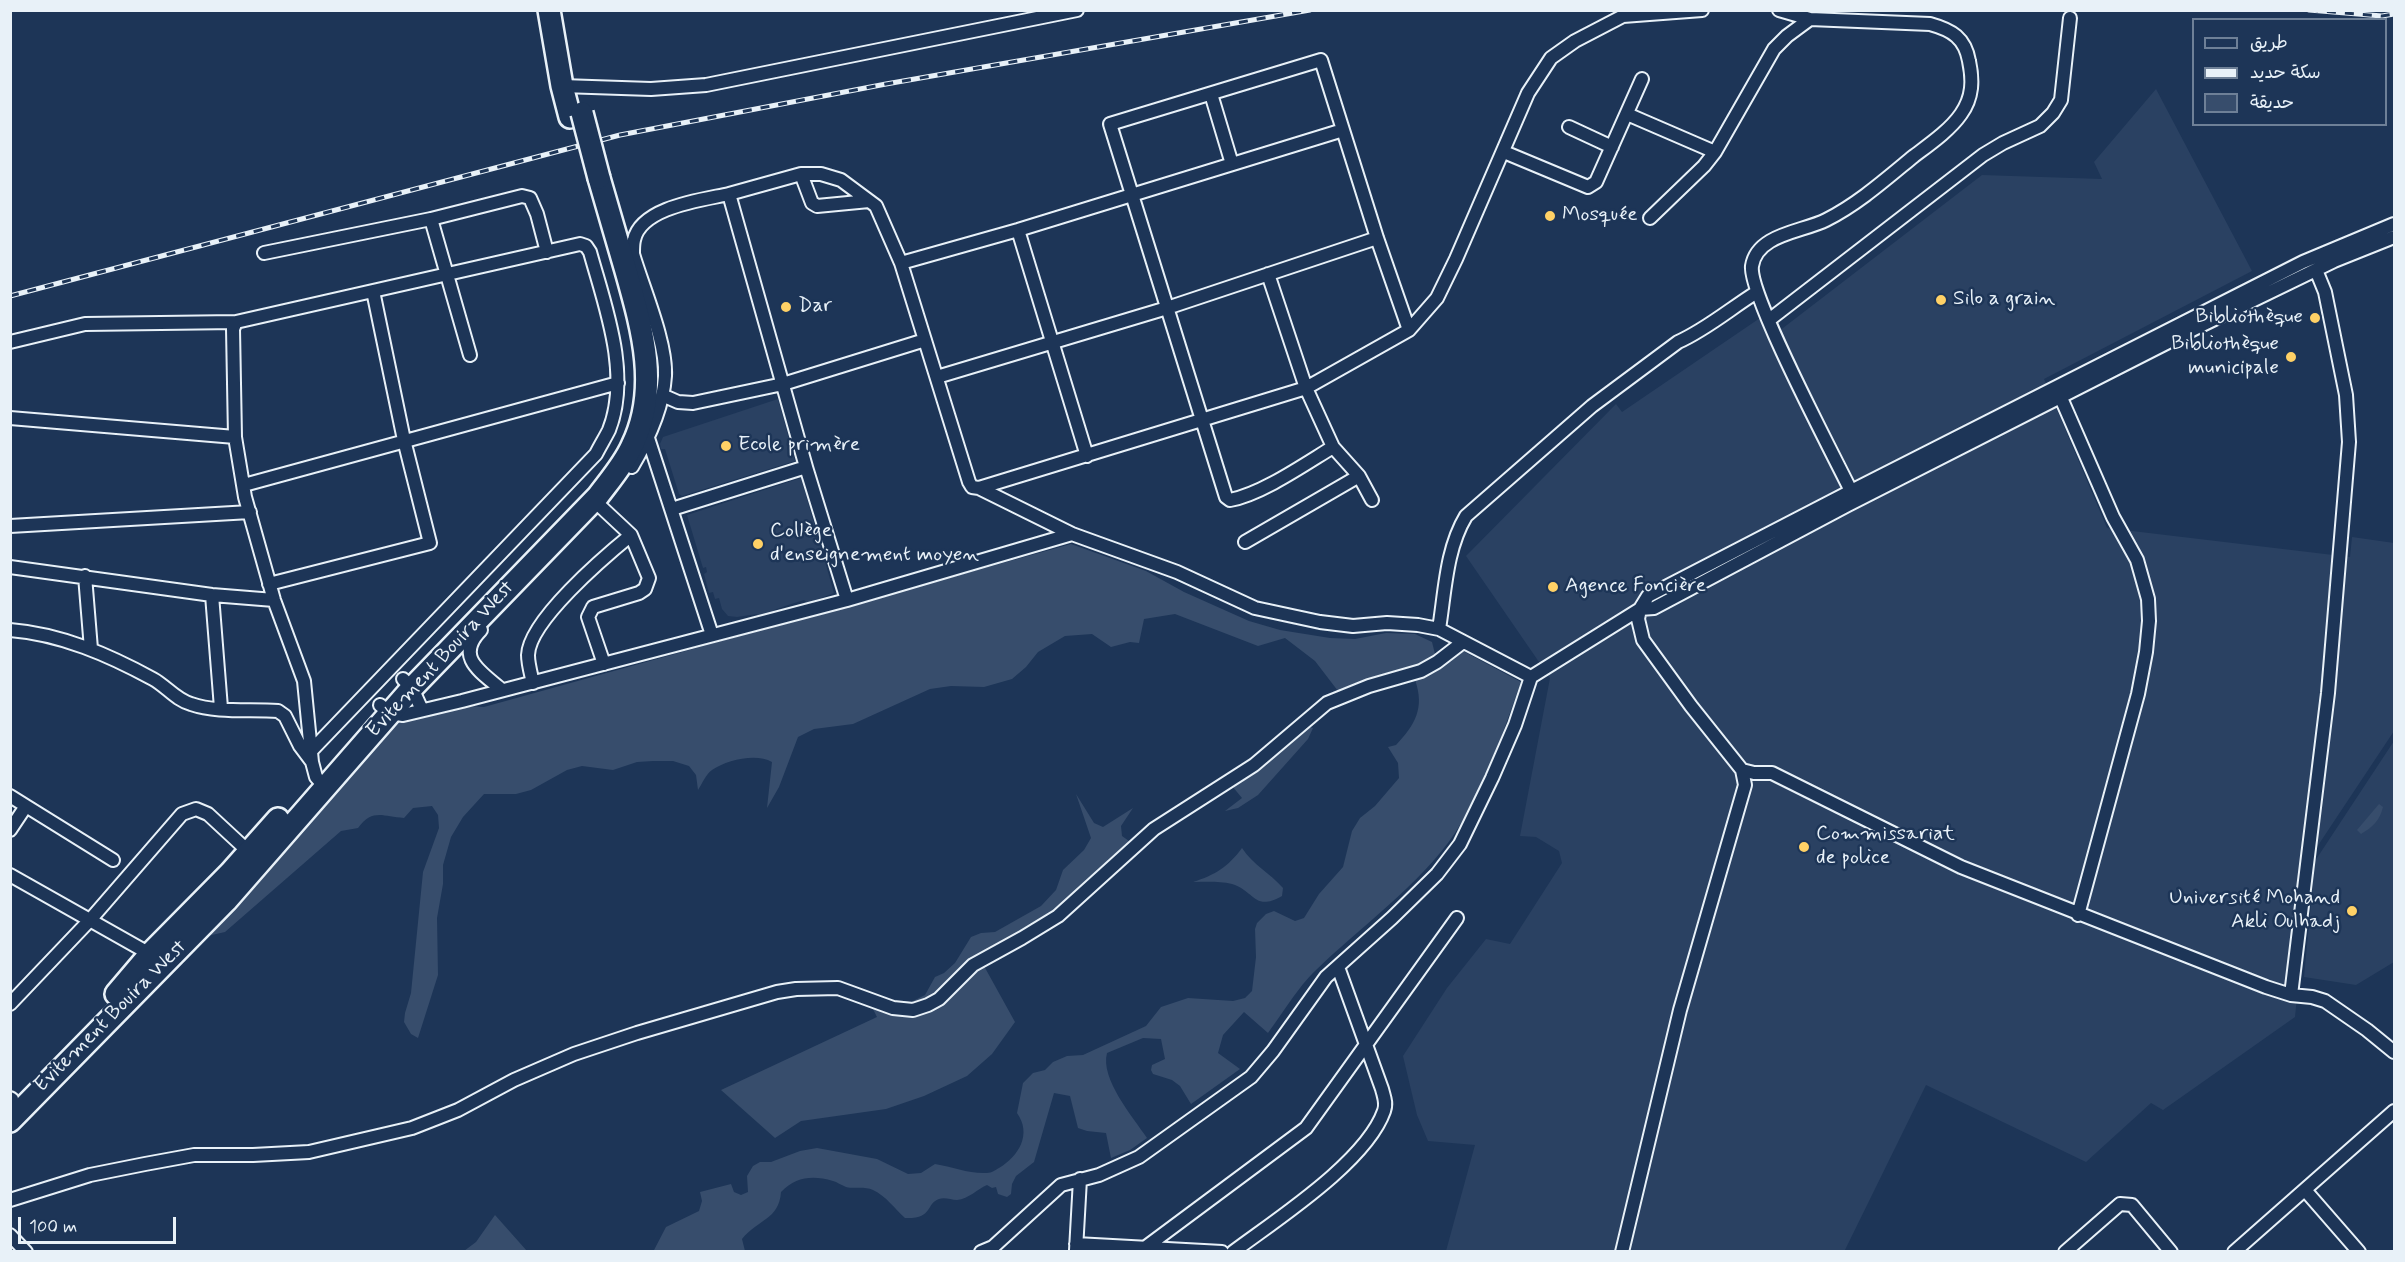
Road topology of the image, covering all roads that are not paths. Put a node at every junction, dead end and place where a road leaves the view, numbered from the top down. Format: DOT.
graph roads {
  1 [pos="549,10"];
  2 [pos="562,10"];
  3 [pos="1077,10"];
  4 [pos="1702,10"];
  5 [pos="1779,10"];
  6 [pos="2070,18"];
  7 [pos="1810,19"];
  8 [pos="1642,79"];
  9 [pos="569,86"];
  10 [pos="1211,94"];
  11 [pos="1627,114"];
  12 [pos="1569,127"];
  13 [pos="1343,130"];
  14 [pos="1612,147"];
  15 [pos="1504,152"];
  16 [pos="1715,152"];
  17 [pos="1232,164"];
  18 [pos="801,174"];
  19 [pos="593,180"];
  20 [pos="729,194"];
  21 [pos="1132,195"];
  22 [pos="869,201"];
  23 [pos="1650,218"];
  24 [pos="431,219"];
  25 [pos="2394,224"];
  26 [pos="1018,230"];
  27 [pos="2394,237"];
  28 [pos="1377,238"];
  29 [pos="625,240"];
  30 [pos="547,252"];
  31 [pos="264,254"];
  32 [pos="901,263"];
  33 [pos="2316,270"];
  34 [pos="1268,274"];
  35 [pos="446,275"];
  36 [pos="373,291"];
  37 [pos="1757,292"];
  38 [pos="1167,308"];
  39 [pos="1769,320"];
  40 [pos="236,322"];
  41 [pos="1409,330"];
  42 [pos="925,340"];
  43 [pos="10,342"];
  44 [pos="1052,343"];
  45 [pos="470,355"];
  46 [pos="937,377"];
  47 [pos="618,383"];
  48 [pos="783,384"];
  49 [pos="1306,388"];
  50 [pos="662,395"];
  51 [pos="2061,398"];
  52 [pos="10,418"];
  53 [pos="1202,421"];
  54 [pos="235,436"];
  55 [pos="648,438"];
  56 [pos="404,440"];
  57 [pos="1333,447"];
  58 [pos="1087,456"];
  59 [pos="806,467"];
  60 [pos="1359,476"];
  61 [pos="244,485"];
  62 [pos="979,488"];
  63 [pos="1851,491"];
  64 [pos="1372,500"];
  65 [pos="600,506"];
  66 [pos="672,509"];
  67 [pos="249,512"];
  68 [pos="10,526"];
  69 [pos="1072,534"];
  70 [pos="630,535"];
  71 [pos="1245,542"];
  72 [pos="10,567"];
  73 [pos="85,576"];
  74 [pos="269,584"];
  75 [pos="212,595"];
  76 [pos="274,600"];
  77 [pos="847,600"];
  78 [pos="1640,609"];
  79 [pos="1439,629"];
  80 [pos="10,630"];
  81 [pos="712,635"];
  82 [pos="1463,642"];
  83 [pos="91,649"];
  84 [pos="604,663"];
  85 [pos="1531,677"];
  86 [pos="533,682"];
  87 [pos="407,684"];
  88 [pos="502,690"];
  89 [pos="221,708"];
  90 [pos="385,709"];
  91 [pos="422,710"];
  92 [pos="316,769"];
  93 [pos="1742,770"];
  94 [pos="10,796"];
  95 [pos="26,806"];
  96 [pos="10,830"];
  97 [pos="249,852"];
  98 [pos="113,860"];
  99 [pos="10,875"];
  100 [pos="2078,915"];
  101 [pos="1457,918"];
  102 [pos="90,920"];
  103 [pos="150,954"];
  104 [pos="1338,967"];
  105 [pos="2291,995"];
  106 [pos="10,1004"];
  107 [pos="1366,1044"];
  108 [pos="2394,1052"];
  109 [pos="11,1099"];
  110 [pos="2394,1111"];
  111 [pos="10,1121"];
  112 [pos="1080,1179"];
  113 [pos="2305,1190"];
  114 [pos="10,1200"];
  115 [pos="10,1235"];
  116 [pos="1076,1247"];
  117 [pos="1146,1247"];
  118 [pos="26,1251"];
  119 [pos="981,1251"];
  120 [pos="1222,1251"];
  121 [pos="1233,1251"];
  122 [pos="1622,1251"];
  123 [pos="2065,1251"];
  124 [pos="2171,1251"];
  125 [pos="2234,1251"];
  126 [pos="2360,1251"];
  1 -- 9 [label="highway"];
  2 -- 9 [label="highway"];
  3 -- 9 [label="street"];
  4 -- 15 [label="street"];
  5 -- 7 [label="street"];
  6 -- 39 [label="street"];
  7 -- 16 [label="street"];
  7 -- 37 [label="street"];
  8 -- 11 [label="street"];
  9 -- 19 [label="highway, Evitement Bouira West, bridge"];
  10 -- 13 [label="street"];
  10 -- 17 [label="street"];
  10 -- 21 [label="street"];
  11 -- 14 [label="street"];
  11 -- 16 [label="street"];
  12 -- 14 [label="street"];
  13 -- 17 [label="street"];
  13 -- 28 [label="street"];
  14 -- 15 [label="street"];
  15 -- 41 [label="street"];
  16 -- 23 [label="street"];
  17 -- 21 [label="street"];
  18 -- 20 [label="street"];
  18 -- 22 [label="street"];
  18 -- 22 [label="street"];
  19 -- 29 [label="highway, Evitement Bouira West"];
  19 -- 87 [label="highway, Evitement Bouira West"];
  20 -- 29 [label="street"];
  20 -- 48 [label="street"];
  21 -- 26 [label="street"];
  21 -- 38 [label="street"];
  22 -- 32 [label="street"];
  24 -- 30 [label="street"];
  24 -- 31 [label="street"];
  24 -- 35 [label="street"];
  25 -- 63 [label="street"];
  26 -- 32 [label="street"];
  26 -- 44 [label="street"];
  27 -- 33 [label="street"];
  28 -- 34 [label="street"];
  28 -- 41 [label="street"];
  29 -- 50 [label="street"];
  29 -- 87 [label="highway, Evitement Bouira West"];
  30 -- 35 [label="street"];
  30 -- 47 [label="street"];
  32 -- 42 [label="street"];
  33 -- 51 [label="street"];
  33 -- 105 [label="street"];
  34 -- 38 [label="street"];
  34 -- 49 [label="street"];
  35 -- 36 [label="street"];
  35 -- 45 [label="street"];
  36 -- 40 [label="street"];
  36 -- 56 [label="street"];
  37 -- 39 [label="street"];
  37 -- 79 [label="street"];
  38 -- 44 [label="street"];
  38 -- 53 [label="street"];
  39 -- 63 [label="street"];
  40 -- 43 [label="street"];
  40 -- 54 [label="street"];
  41 -- 49 [label="street"];
  42 -- 46 [label="street"];
  42 -- 48 [label="street"];
  44 -- 46 [label="street"];
  44 -- 58 [label="street"];
  46 -- 62 [label="street"];
  47 -- 56 [label="street"];
  47 -- 92 [label="street"];
  48 -- 50 [label="street"];
  48 -- 59 [label="street"];
  49 -- 53 [label="street"];
  49 -- 57 [label="street"];
  50 -- 55 [label="street"];
  51 -- 78 [label="street"];
  51 -- 100 [label="street"];
  52 -- 54 [label="street"];
  53 -- 57 [label="street"];
  53 -- 58 [label="street"];
  54 -- 61 [label="street"];
  55 -- 65 [label="street"];
  55 -- 66 [label="street"];
  56 -- 61 [label="street"];
  56 -- 74 [label="street"];
  57 -- 60 [label="street"];
  58 -- 62 [label="street"];
  59 -- 66 [label="street"];
  59 -- 77 [label="street"];
  60 -- 64 [label="street"];
  60 -- 71 [label="street"];
  61 -- 67 [label="street"];
  62 -- 69 [label="street"];
  63 -- 78 [label="street"];
  65 -- 70 [label="street"];
  65 -- 88 [label="street"];
  66 -- 81 [label="street"];
  67 -- 68 [label="street"];
  67 -- 74 [label="street"];
  69 -- 77 [label="street"];
  69 -- 79 [label="street"];
  70 -- 84 [label="street"];
  70 -- 86 [label="street"];
  72 -- 73 [label="street"];
  73 -- 75 [label="street"];
  73 -- 83 [label="street"];
  74 -- 76 [label="street"];
  75 -- 76 [label="street"];
  75 -- 89 [label="street"];
  76 -- 92 [label="street"];
  77 -- 81 [label="street"];
  78 -- 85 [label="street"];
  78 -- 93 [label="street"];
  79 -- 82 [label="street"];
  80 -- 83 [label="street"];
  81 -- 84 [label="street"];
  82 -- 85 [label="street"];
  82 -- 114 [label="street"];
  83 -- 89 [label="street"];
  84 -- 86 [label="street"];
  85 -- 104 [label="street"];
  86 -- 88 [label="street"];
  87 -- 90 [label="highway, Evitement Bouira West"];
  87 -- 91 [label="street"];
  88 -- 91 [label="street"];
  89 -- 92 [label="street"];
  90 -- 91 [label="street"];
  90 -- 92 [label="highway, Evitement Bouira West"];
  92 -- 97 [label="highway, Evitement Bouira West"];
  92 -- 111 [label="highway, Evitement Bouira West"];
  93 -- 100 [label="street"];
  93 -- 122 [label="street"];
  94 -- 95 [label="street"];
  95 -- 96 [label="street"];
  95 -- 98 [label="street"];
  97 -- 102 [label="street"];
  97 -- 103 [label="highway, Evitement Bouira West"];
  99 -- 102 [label="street"];
  100 -- 105 [label="street"];
  101 -- 107 [label="street"];
  102 -- 103 [label="street"];
  102 -- 106 [label="street"];
  103 -- 109 [label="highway, Evitement Bouira West"];
  104 -- 107 [label="street"];
  104 -- 112 [label="street"];
  105 -- 108 [label="street"];
  107 -- 117 [label="street"];
  107 -- 121 [label="street"];
  110 -- 113 [label="street"];
  112 -- 116 [label="street"];
  112 -- 119 [label="street"];
  113 -- 125 [label="street"];
  113 -- 126 [label="street"];
  115 -- 118 [label="street"];
  116 -- 117 [label="street"];
  117 -- 120 [label="street"];
  123 -- 124 [label="street"];
}
